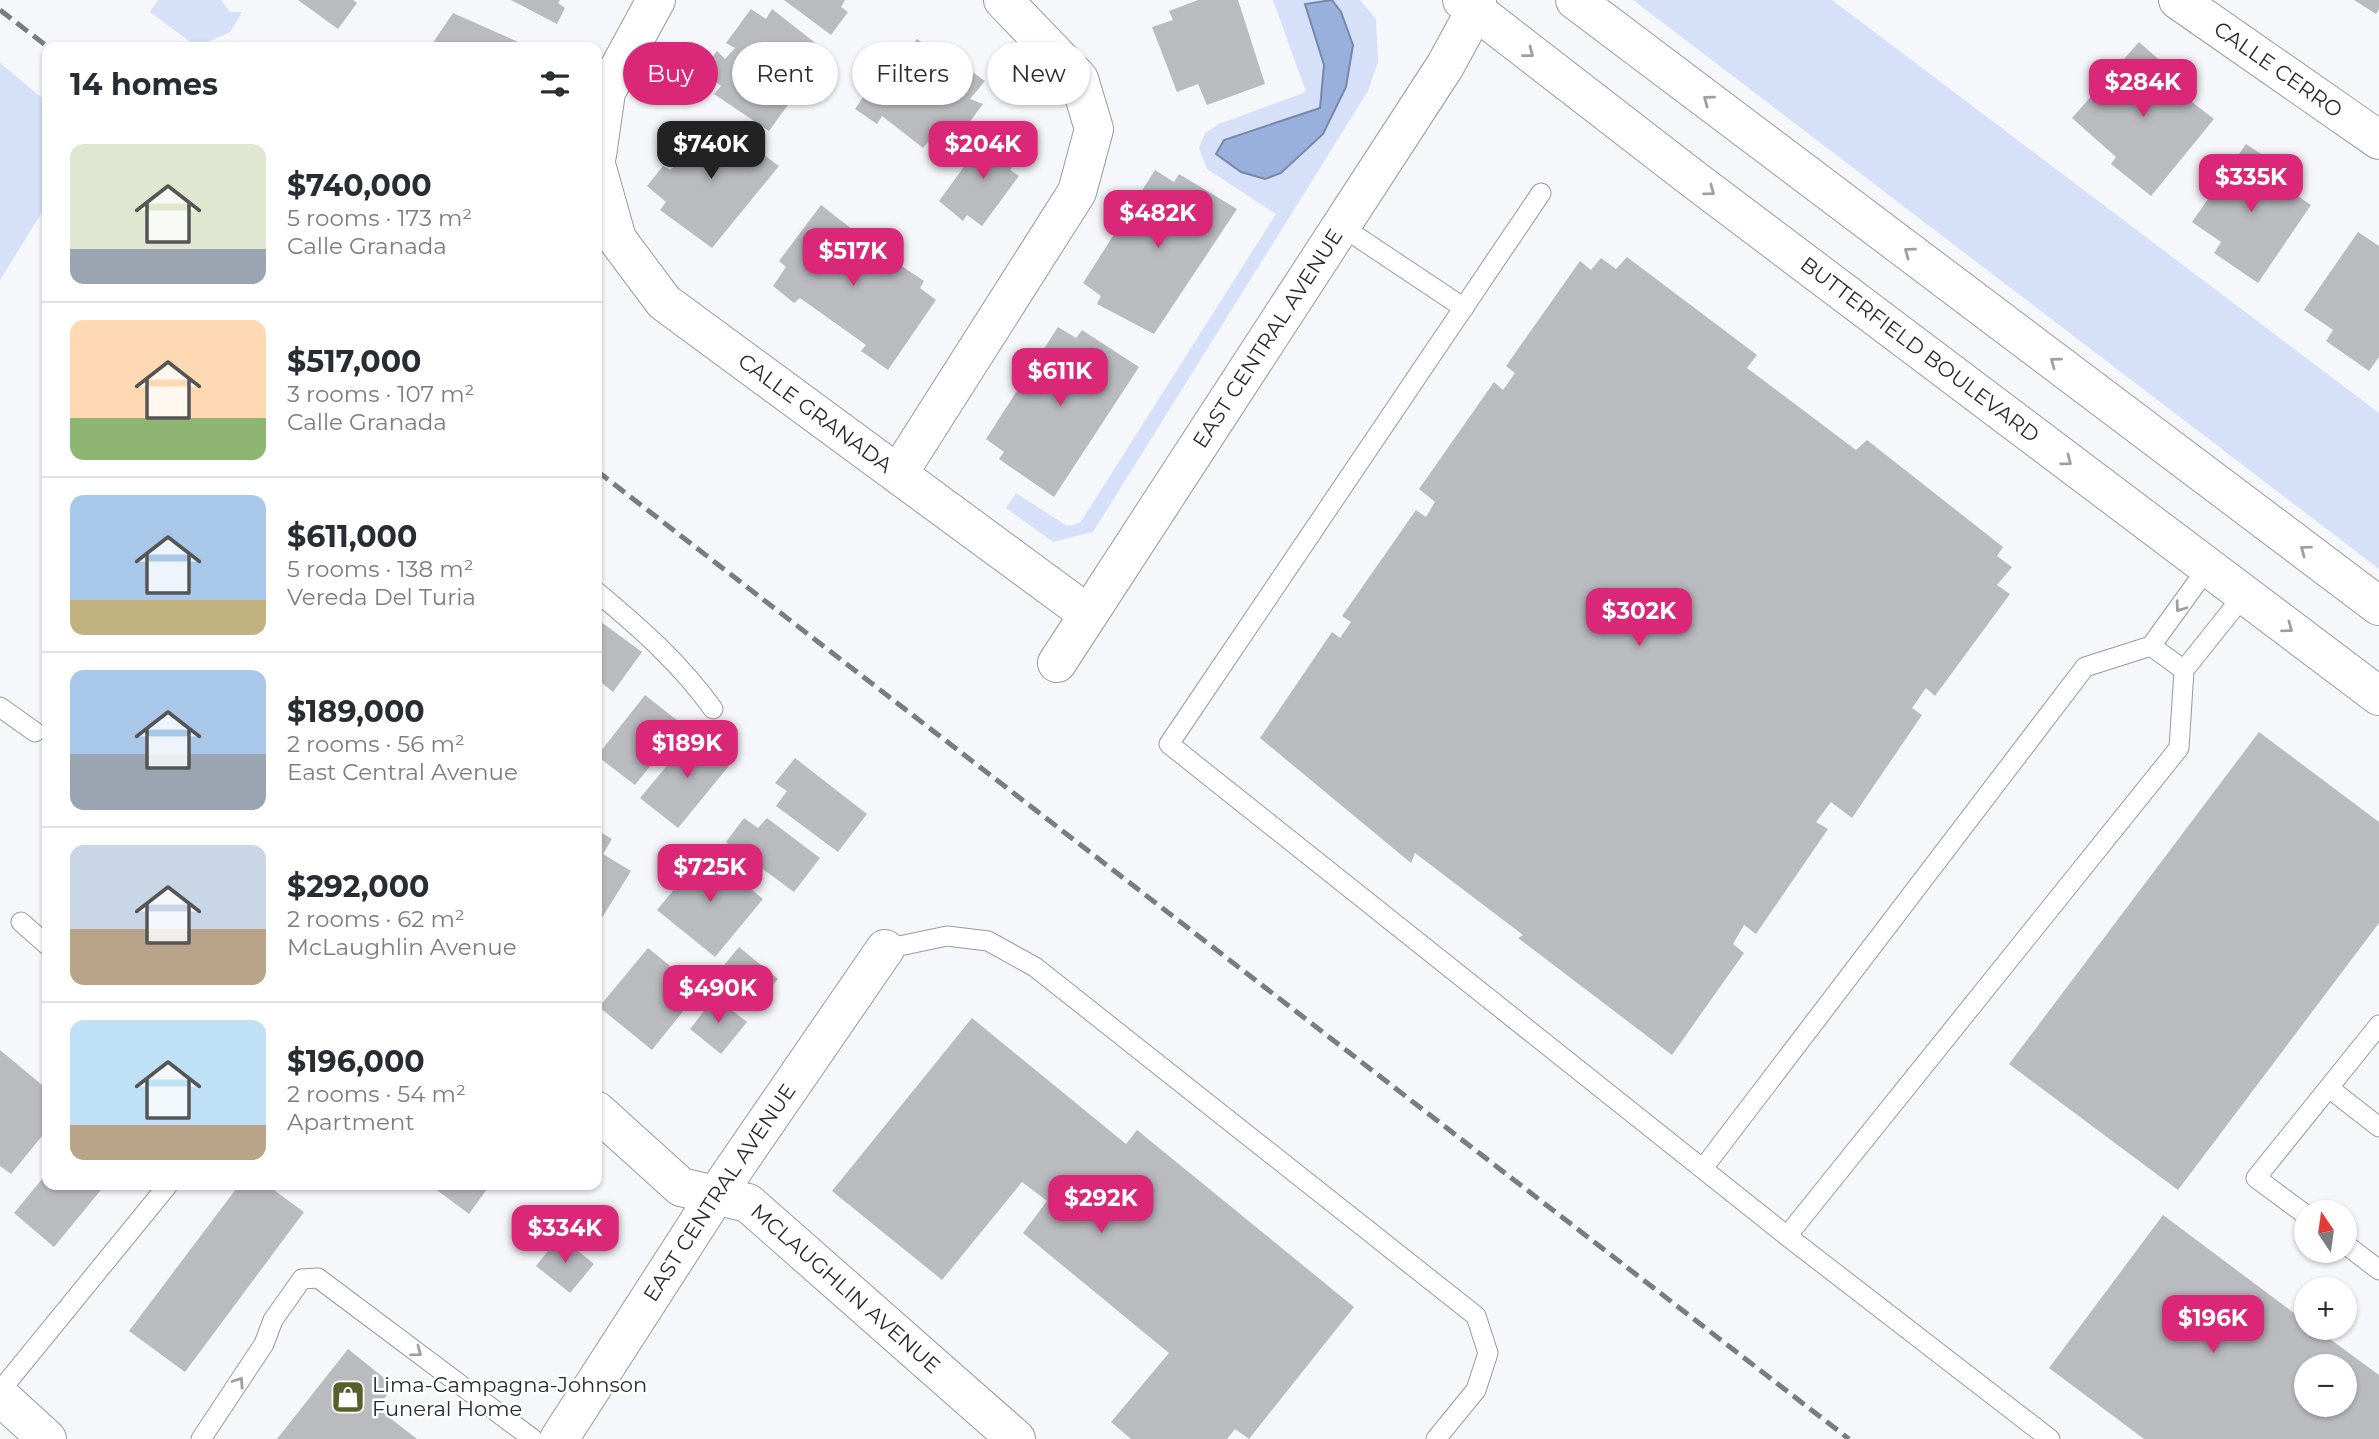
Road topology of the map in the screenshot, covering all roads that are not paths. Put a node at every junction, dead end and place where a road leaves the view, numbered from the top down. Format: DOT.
graph roads {
  1 [pos="656,0"];
  2 [pos="1003,0"];
  3 [pos="1575,0"];
  4 [pos="2178,0"];
  5 [pos="1476,3"];
  6 [pos="602,124"];
  7 [pos="2378,137"];
  8 [pos="602,186"];
  9 [pos="1541,193"];
  10 [pos="1340,226"];
  11 [pos="1464,308"];
  12 [pos="898,474"];
  13 [pos="2208,567"];
  14 [pos="2244,595"];
  15 [pos="602,596"];
  16 [pos="2379,606"];
  17 [pos="1088,614"];
  18 [pos="2151,646"];
  19 [pos="1057,663"];
  20 [pos="2184,670"];
  21 [pos="2379,695"];
  22 [pos="0,707"];
  23 [pos="713,709"];
  24 [pos="35,732"];
  25 [pos="21,922"];
  26 [pos="42,941"];
  27 [pos="885,949"];
  28 [pos="2379,1025"];
  29 [pos="2329,1088"];
  30 [pos="602,1116"];
  31 [pos="2379,1127"];
  32 [pos="1704,1167"];
  33 [pos="164,1190"];
  34 [pos="716,1195"];
  35 [pos="2294,1206"];
  36 [pos="1787,1236"];
  37 [pos="2357,1253"];
  38 [pos="2379,1270"];
  39 [pos="0,1394"];
  40 [pos="47,1439"];
  41 [pos="201,1439"];
  42 [pos="533,1439"];
  43 [pos="559,1439"];
  44 [pos="1016,1439"];
  45 [pos="1436,1439"];
  46 [pos="2050,1439"];
  1 -- 6 [label="street"];
  2 -- 12 [label="street"];
  16 -- 3 [label="street, one-way"];
  4 -- 7 [label="street, CALLE CERRO"];
  5 -- 10 [label="street, EAST CENTRAL AVENUE"];
  5 -- 13 [label="street, BUTTERFIELD BOULEVARD, one-way"];
  8 -- 12 [label="street, CALLE GRANADA"];
  9 -- 11 [label="lane"];
  10 -- 11 [label="lane"];
  10 -- 17 [label="street, EAST CENTRAL AVENUE"];
  11 -- 32 [label="lane"];
  12 -- 17 [label="street, CALLE GRANADA"];
  13 -- 14 [label="street, BUTTERFIELD BOULEVARD"];
  13 -- 18 [label="lane, one-way"];
  14 -- 20 [label="lane"];
  14 -- 21 [label="street, BUTTERFIELD BOULEVARD, one-way"];
  15 -- 23 [label="lane"];
  17 -- 19 [label="street, EAST CENTRAL AVENUE"];
  18 -- 20 [label="lane"];
  18 -- 32 [label="lane"];
  20 -- 36 [label="lane"];
  22 -- 24 [label="lane"];
  25 -- 26 [label="lane"];
  27 -- 34 [label="street, EAST CENTRAL AVENUE"];
  27 -- 45 [label="lane"];
  28 -- 29 [label="lane"];
  29 -- 31 [label="lane"];
  29 -- 35 [label="lane"];
  30 -- 34 [label="street, MCLAUGHLIN AVENUE"];
  32 -- 36 [label="lane"];
  33 -- 39 [label="lane"];
  34 -- 43 [label="street, EAST CENTRAL AVENUE"];
  34 -- 44 [label="street, MCLAUGHLIN AVENUE"];
  36 -- 46 [label="lane"];
  37 -- 38 [label="lane"];
  39 -- 40 [label="street"];
  41 -- 42 [label="lane, one-way"];
}
